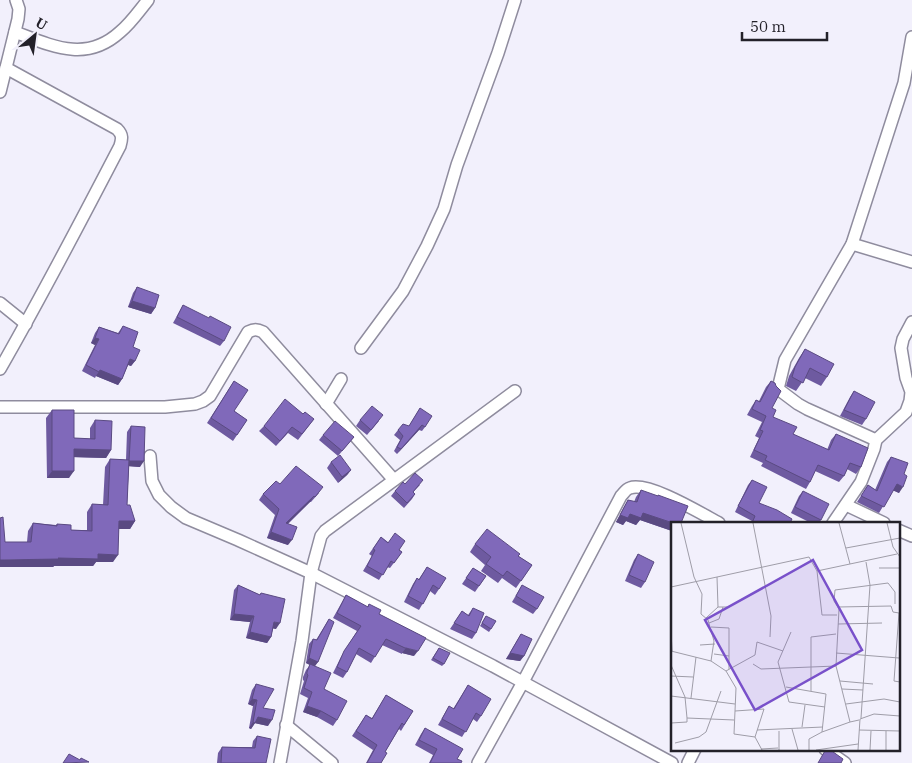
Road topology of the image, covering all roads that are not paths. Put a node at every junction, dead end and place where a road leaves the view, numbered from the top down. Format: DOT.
graph roads {
  1 [pos="16,0"];
  2 [pos="148,0"];
  3 [pos="515,0"];
  4 [pos="15,32"];
  5 [pos="912,37"];
  6 [pos="6,68"];
  7 [pos="908,84"];
  8 [pos="0,92"];
  9 [pos="852,244"];
  10 [pos="912,262"];
  11 [pos="0,303"];
  12 [pos="912,322"];
  13 [pos="26,324"];
  14 [pos="361,348"];
  15 [pos="0,369"];
  16 [pos="341,379"];
  17 [pos="515,392"];
  18 [pos="911,392"];
  19 [pos="326,404"];
  20 [pos="0,407"];
  21 [pos="876,440"];
  22 [pos="150,456"];
  23 [pos="394,480"];
  24 [pos="846,505"];
  25 [pos="717,522"];
  26 [pos="833,522"];
  27 [pos="882,522"];
  28 [pos="900,531"];
  29 [pos="912,536"];
  30 [pos="311,573"];
  31 [pos="523,682"];
  32 [pos="286,725"];
  33 [pos="694,750"];
  34 [pos="826,750"];
  35 [pos="280,763"];
  36 [pos="332,763"];
  37 [pos="478,763"];
  38 [pos="672,763"];
  39 [pos="688,763"];
  40 [pos="846,763"];
  1 -- 4 [label="street"];
  2 -- 4 [label="street"];
  3 -- 14 [label="street"];
  4 -- 6 [label="street"];
  5 -- 7 [label="street"];
  6 -- 8 [label="street"];
  6 -- 13 [label="street"];
  7 -- 9 [label="street"];
  9 -- 10 [label="street"];
  9 -- 21 [label="street"];
  11 -- 13 [label="street"];
  12 -- 18 [label="street"];
  13 -- 15 [label="street"];
  16 -- 19 [label="street"];
  17 -- 23 [label="street"];
  18 -- 21 [label="street"];
  19 -- 20 [label="street"];
  19 -- 23 [label="street"];
  21 -- 24 [label="street"];
  22 -- 30 [label="street"];
  23 -- 30 [label="street"];
  24 -- 26 [label="street"];
  24 -- 27 [label="street"];
  25 -- 31 [label="street"];
  28 -- 29 [label="street"];
  30 -- 31 [label="street"];
  30 -- 32 [label="street"];
  31 -- 37 [label="street"];
  31 -- 38 [label="street"];
  32 -- 35 [label="street"];
  32 -- 36 [label="street"];
  33 -- 39 [label="street"];
  34 -- 40 [label="street"];
}
